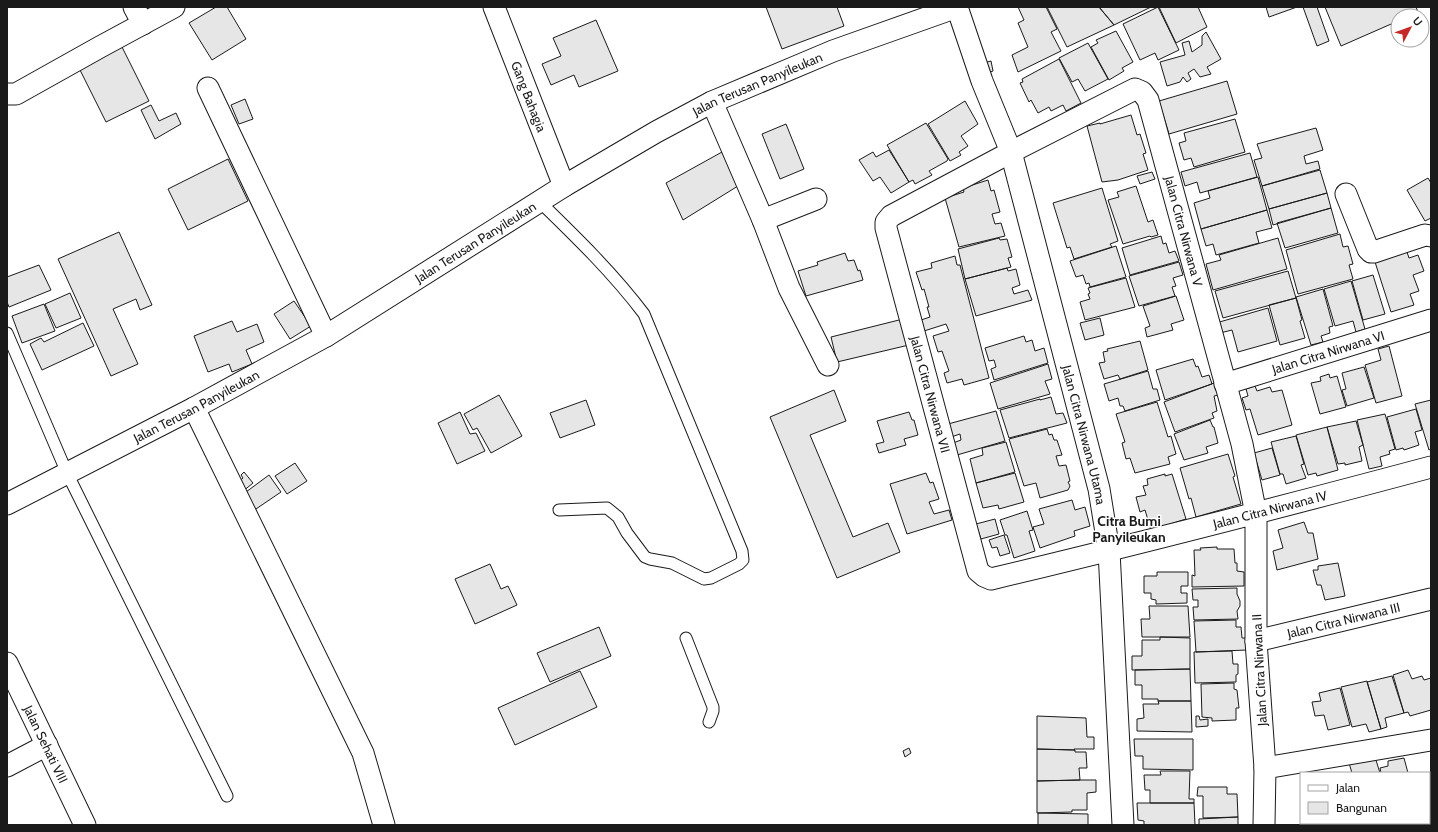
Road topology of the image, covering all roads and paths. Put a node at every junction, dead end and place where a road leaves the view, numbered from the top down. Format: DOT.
graph roads {
  1 [pos="174,7"];
  2 [pos="494,7"];
  3 [pos="957,7"];
  4 [pos="139,15"];
  5 [pos="208,88"];
  6 [pos="7,94"];
  7 [pos="712,102"];
  8 [pos="1011,152"];
  9 [pos="564,186"];
  10 [pos="1346,194"];
  11 [pos="816,199"];
  12 [pos="540,201"];
  13 [pos="764,220"];
  14 [pos="1431,236"];
  15 [pos="1431,320"];
  16 [pos="7,333"];
  17 [pos="326,336"];
  18 [pos="828,365"];
  19 [pos="1225,384"];
  20 [pos="194,408"];
  21 [pos="1431,467"];
  22 [pos="67,473"];
  23 [pos="7,504"];
  24 [pos="559,510"];
  25 [pos="1256,514"];
  26 [pos="1109,551"];
  27 [pos="1431,599"];
  28 [pos="686,638"];
  29 [pos="1256,641"];
  30 [pos="7,663"];
  31 [pos="709,722"];
  32 [pos="1431,740"];
  33 [pos="47,745"];
  34 [pos="7,766"];
  35 [pos="1265,768"];
  36 [pos="227,796"];
  37 [pos="85,825"];
  38 [pos="384,825"];
  39 [pos="1123,825"];
  40 [pos="1264,825"];
  1 -- 4 [label="street"];
  2 -- 9 [label="street, Gang Bahagia"];
  3 -- 7 [label="street, Jalan Terusan Panyileukan"];
  3 -- 8 [label="street, Jalan Citra Nirwana Utama"];
  4 -- 6 [label="street"];
  5 -- 17 [label="street"];
  7 -- 9 [label="street, Jalan Terusan Panyileukan"];
  7 -- 13 [label="street"];
  8 -- 19 [label="street, Jalan Citra Nirwana V"];
  8 -- 26 [label="street, Jalan Citra Nirwana Utama"];
  8 -- 26 [label="street, Jalan Citra Nirwana VII"];
  9 -- 12 [label="street, Jalan Terusan Panyileukan"];
  10 -- 14 [label="street"];
  11 -- 13 [label="street"];
  12 -- 17 [label="street, Jalan Terusan Panyileukan"];
  12 -- 24 [label="lane"];
  13 -- 18 [label="street"];
  15 -- 19 [label="street, Jalan Citra Nirwana VI"];
  16 -- 22 [label="lane"];
  17 -- 20 [label="street, Jalan Terusan Panyileukan"];
  19 -- 25 [label="street, Jalan Citra Nirwana V"];
  20 -- 22 [label="street, Jalan Terusan Panyileukan"];
  20 -- 38 [label="street"];
  21 -- 25 [label="street, Jalan Citra Nirwana IV"];
  22 -- 23 [label="street, Jalan Terusan Panyileukan"];
  22 -- 36 [label="lane"];
  25 -- 26 [label="street, Jalan Citra Nirwana IV"];
  25 -- 29 [label="street, Jalan Citra Nirwana II"];
  26 -- 39 [label="street, Jalan Citra Nirwana Utama"];
  27 -- 29 [label="street, Jalan Citra Nirwana III"];
  28 -- 31 [label="lane"];
  29 -- 35 [label="street, Jalan Citra Nirwana II"];
  30 -- 33 [label="street, Jalan Sehati VIII"];
  32 -- 35 [label="street"];
  33 -- 34 [label="street"];
  33 -- 37 [label="street, Jalan Sehati VIII"];
  35 -- 40 [label="street, Jalan Citra Nirwana II"];
}
